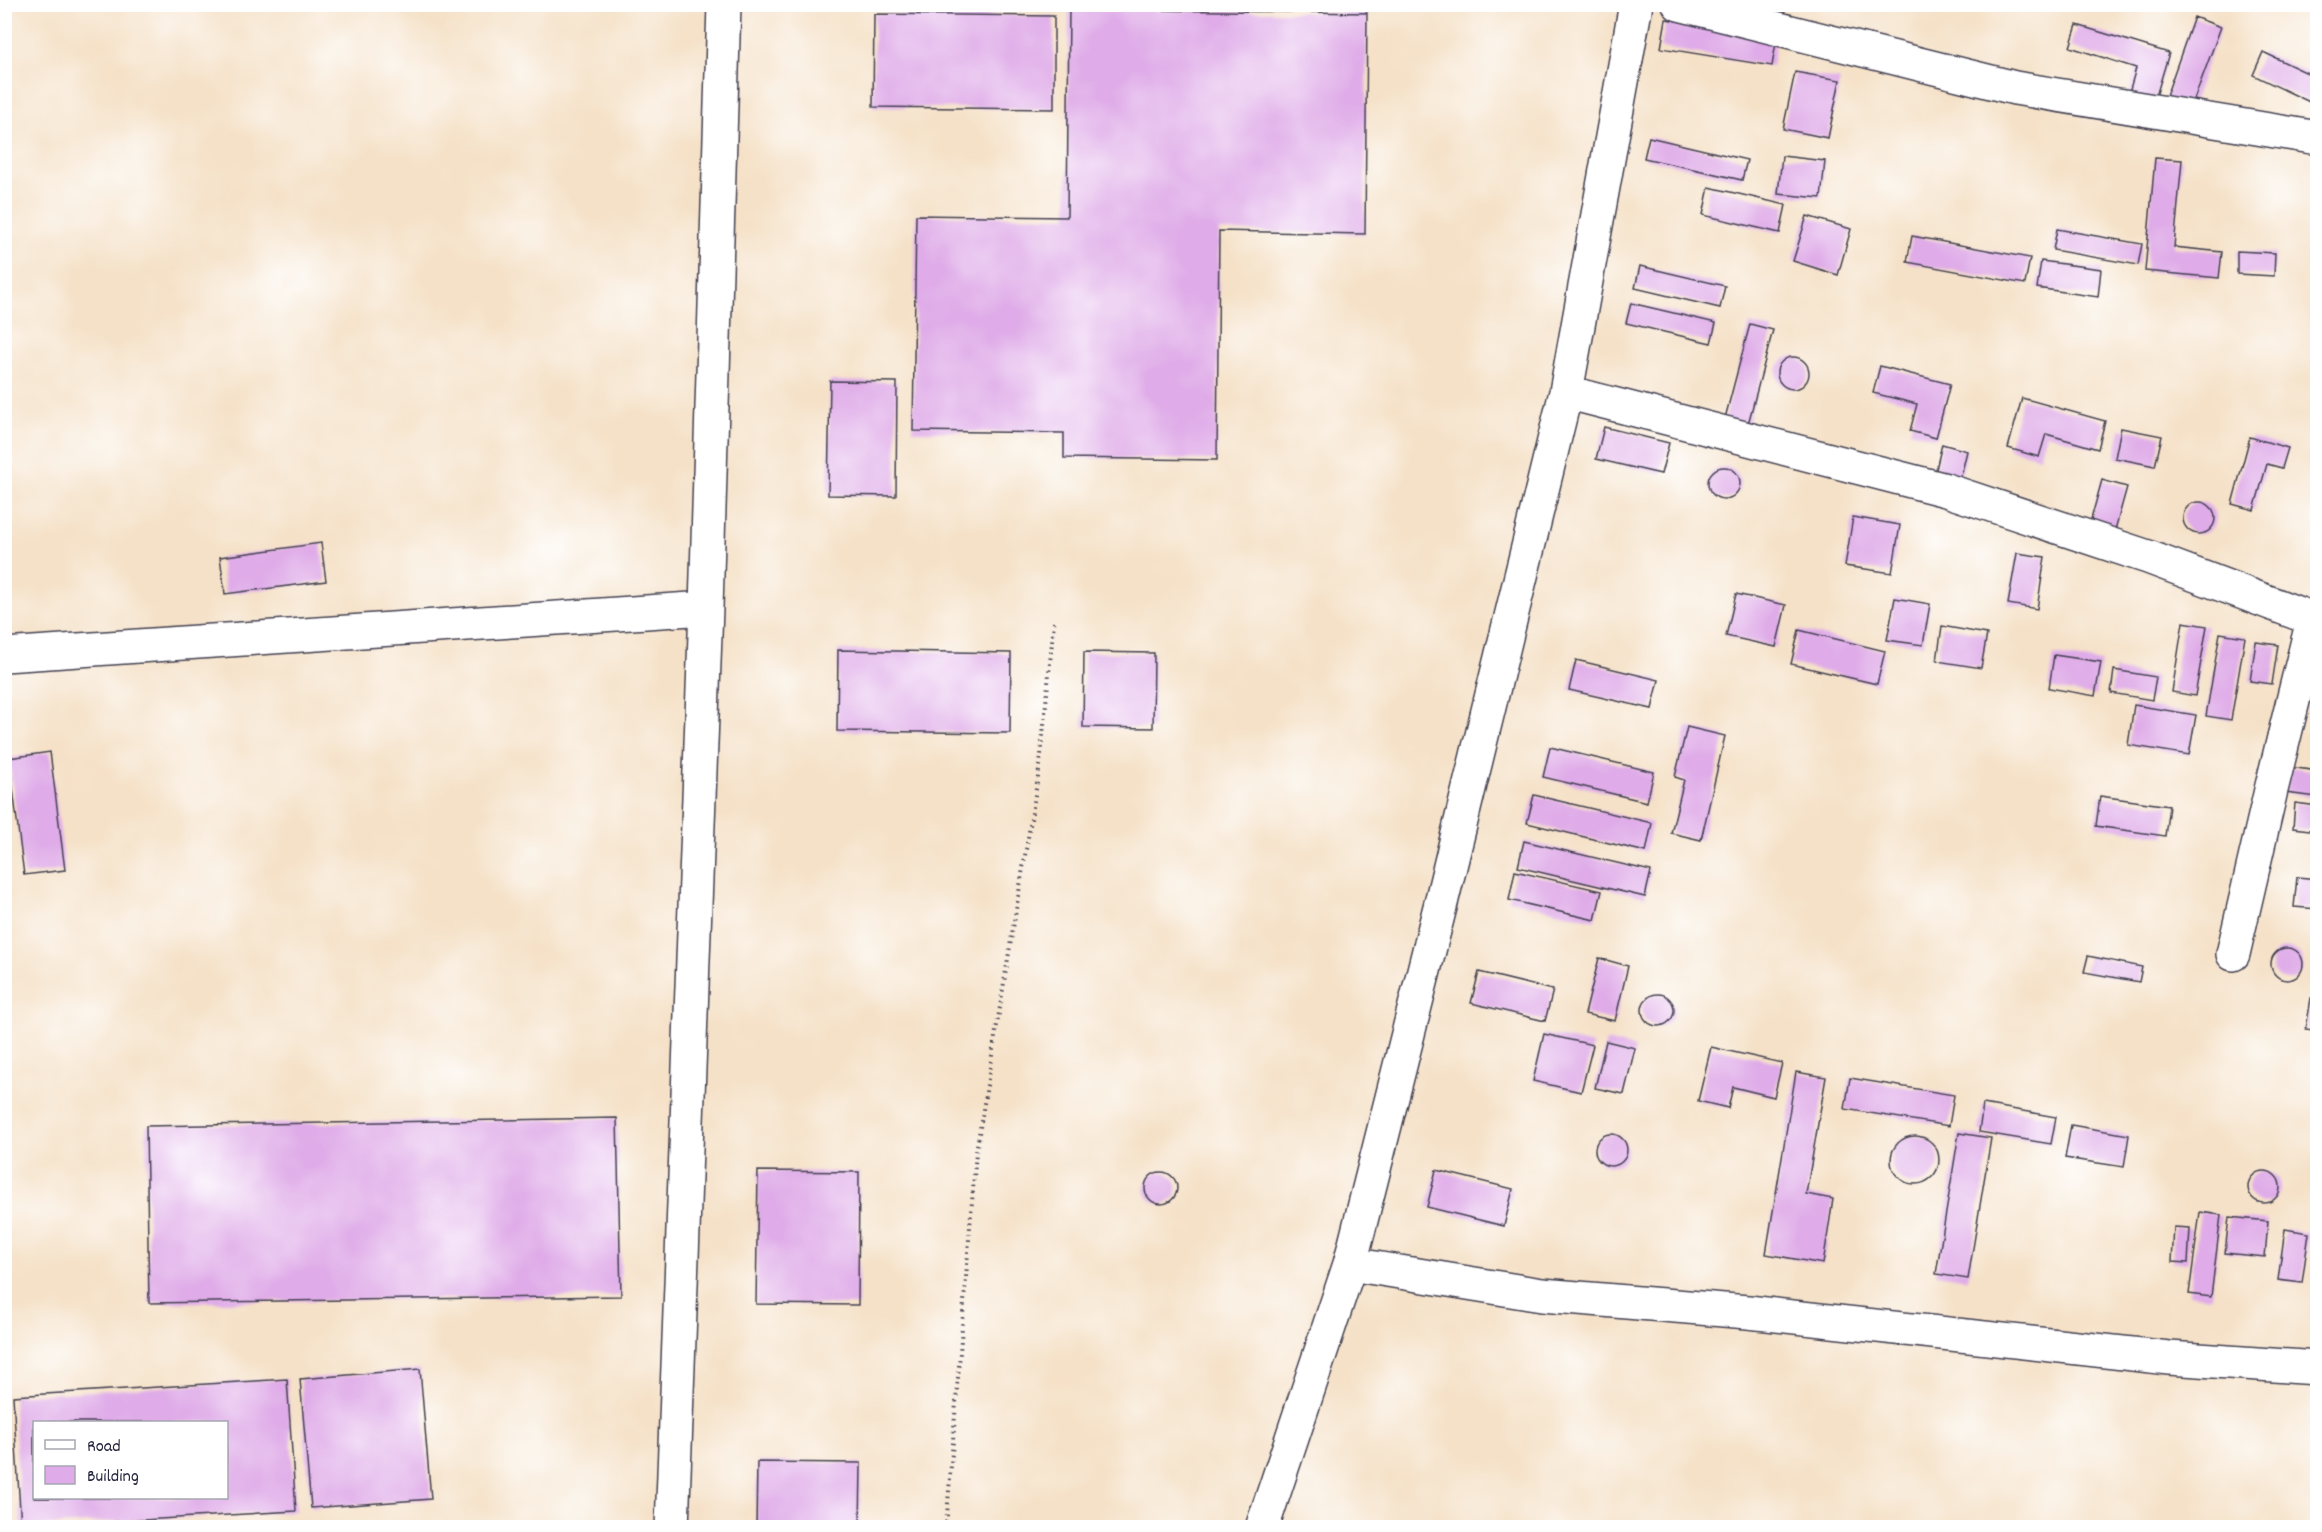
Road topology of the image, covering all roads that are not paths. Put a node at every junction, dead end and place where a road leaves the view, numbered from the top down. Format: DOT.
graph roads {
  1 [pos="724,4"];
  2 [pos="1636,4"];
  3 [pos="1679,4"];
  4 [pos="2318,138"];
  5 [pos="1566,392"];
  6 [pos="706,608"];
  7 [pos="2315,621"];
  8 [pos="4,655"];
  9 [pos="2233,954"];
  10 [pos="1350,1264"];
  11 [pos="2318,1368"];
  12 [pos="672,1527"];
  13 [pos="1262,1527"];
  1 -- 6 [label="street"];
  2 -- 5 [label="street"];
  3 -- 4 [label="street"];
  5 -- 7 [label="street"];
  5 -- 10 [label="street"];
  6 -- 8 [label="street"];
  6 -- 12 [label="street"];
  7 -- 9 [label="street"];
  10 -- 11 [label="street"];
  10 -- 13 [label="street"];
}
